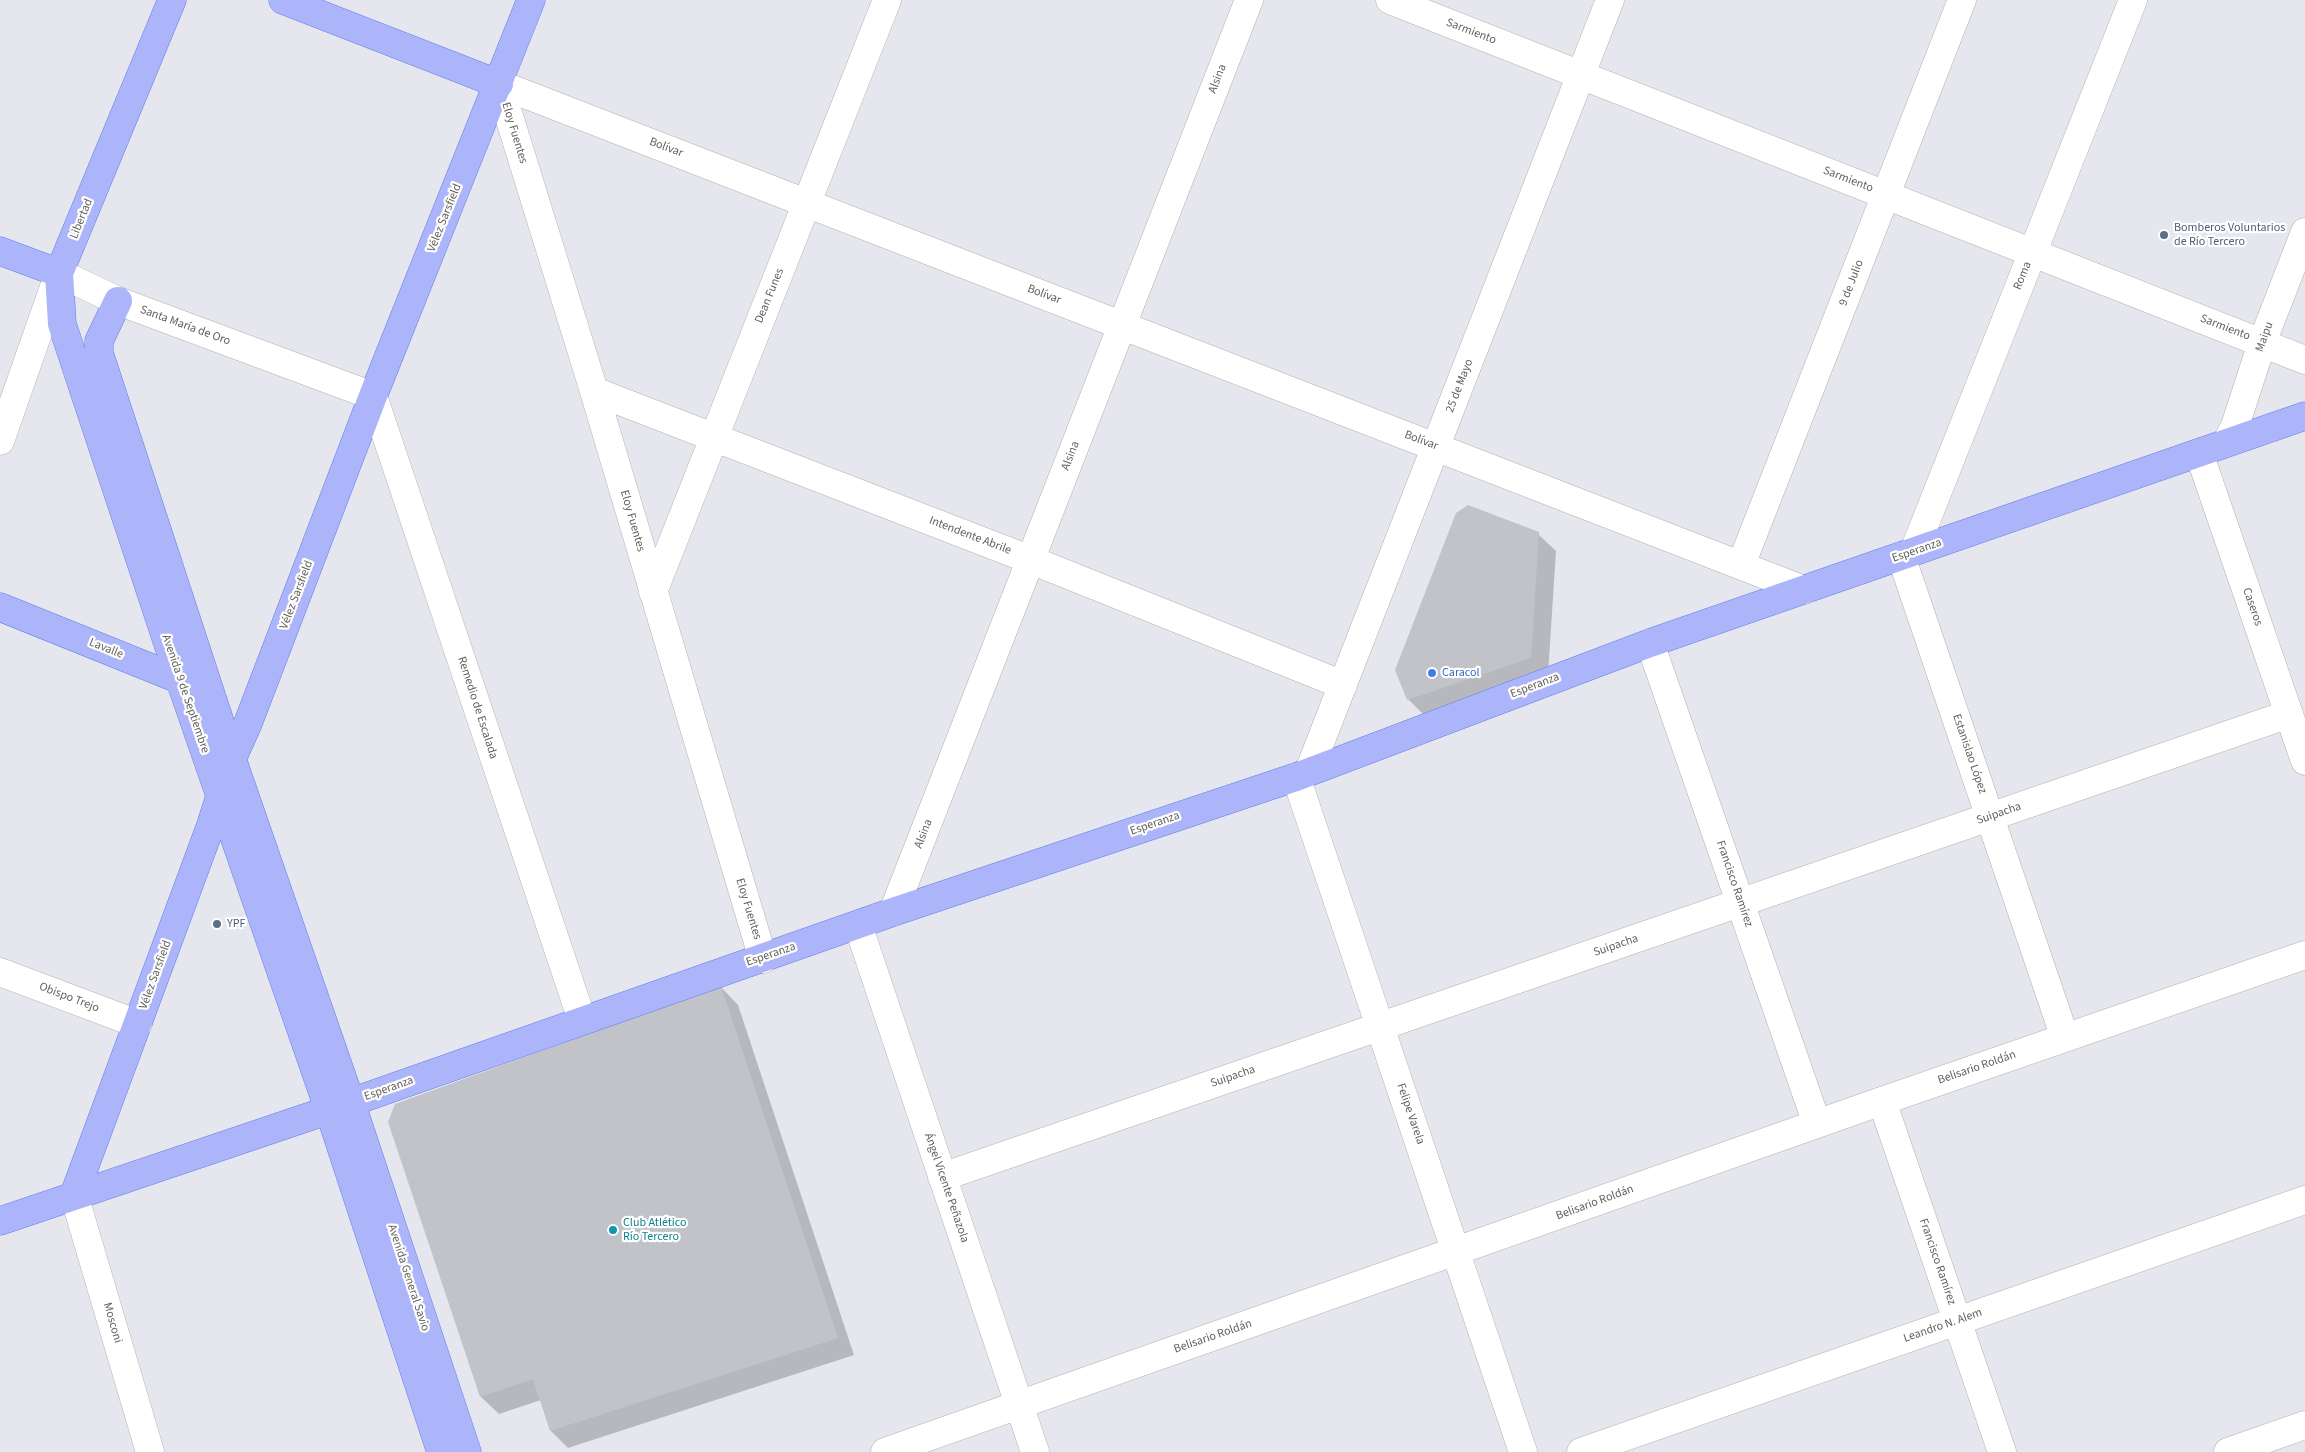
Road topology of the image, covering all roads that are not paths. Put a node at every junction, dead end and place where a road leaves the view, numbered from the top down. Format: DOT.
graph roads {
  1 [pos="172,0"];
  2 [pos="283,0"];
  3 [pos="532,0"];
  4 [pos="887,0"];
  5 [pos="1249,0"];
  6 [pos="1390,0"];
  7 [pos="1610,0"];
  8 [pos="1962,0"];
  9 [pos="2133,0"];
  10 [pos="1581,75"];
  11 [pos="499,84"];
  12 [pos="1886,195"];
  13 [pos="806,203"];
  14 [pos="2305,232"];
  15 [pos="0,251"];
  16 [pos="2032,252"];
  17 [pos="59,274"];
  18 [pos="118,301"];
  19 [pos="1122,326"];
  20 [pos="2262,343"];
  21 [pos="2305,360"];
  22 [pos="594,392"];
  23 [pos="373,396"];
  24 [pos="2305,416"];
  25 [pos="713,437"];
  26 [pos="0,441"];
  27 [pos="2226,443"];
  28 [pos="1436,447"];
  29 [pos="2199,453"];
  30 [pos="1908,554"];
  31 [pos="1031,560"];
  32 [pos="1741,565"];
  33 [pos="1804,590"];
  34 [pos="652,592"];
  35 [pos="0,607"];
  36 [pos="1650,643"];
  37 [pos="180,680"];
  38 [pos="1343,685"];
  39 [pos="211,692"];
  40 [pos="2297,727"];
  41 [pos="232,759"];
  42 [pos="2305,761"];
  43 [pos="1303,774"];
  44 [pos="220,796"];
  45 [pos="1990,817"];
  46 [pos="1740,903"];
  47 [pos="893,912"];
  48 [pos="858,925"];
  49 [pos="2305,954"];
  50 [pos="763,958"];
  51 [pos="0,972"];
  52 [pos="582,1020"];
  53 [pos="138,1024"];
  54 [pos="1380,1026"];
  55 [pos="2065,1038"];
  56 [pos="1882,1101"];
  57 [pos="340,1107"];
  58 [pos="1817,1124"];
  59 [pos="942,1177"];
  60 [pos="74,1195"];
  61 [pos="2305,1200"];
  62 [pos="0,1221"];
  63 [pos="1456,1252"];
  64 [pos="1957,1321"];
  65 [pos="1019,1405"];
  66 [pos="2305,1425"];
  67 [pos="150,1452"];
  68 [pos="441,1452"];
  69 [pos="467,1452"];
  70 [pos="885,1452"];
  71 [pos="1035,1452"];
  72 [pos="1523,1452"];
  73 [pos="1581,1452"];
  74 [pos="2002,1452"];
  75 [pos="2228,1452"];
  1 -- 17 [label="main road, Libertad"];
  2 -- 11 [label="main road, Bolívar"];
  3 -- 11 [label="main road, Vélez Sarsfield"];
  4 -- 13 [label="street, Dean Funes"];
  5 -- 19 [label="street, Alsina"];
  6 -- 10 [label="street, Sarmiento"];
  7 -- 10 [label="street, 25 de Mayo"];
  8 -- 12 [label="street, 9 de Julio"];
  9 -- 16 [label="street, Roma"];
  10 -- 12 [label="street, Sarmiento"];
  10 -- 28 [label="street, 25 de Mayo"];
  11 -- 13 [label="street, Bolívar"];
  11 -- 22 [label="street, Eloy Fuentes"];
  11 -- 23 [label="main road, Vélez Sarsfield"];
  12 -- 16 [label="street, Sarmiento"];
  12 -- 32 [label="street, 9 de Julio"];
  13 -- 19 [label="street, Bolívar"];
  13 -- 25 [label="street, Dean Funes"];
  14 -- 20 [label="street, Maipu"];
  15 -- 17 [label="main road, Santa María de Oro"];
  16 -- 20 [label="street, Sarmiento"];
  16 -- 30 [label="street, Roma"];
  17 -- 18 [label="street, Santa María de Oro"];
  17 -- 26 [label="street, Libertad"];
  17 -- 37 [label="main road, Avenida 9 de Septiembre"];
  18 -- 23 [label="street, Santa María de Oro"];
  18 -- 39 [label="main road, Avenida 9 de Septiembre"];
  19 -- 28 [label="street, Bolívar"];
  19 -- 31 [label="street, Alsina"];
  20 -- 21 [label="street, Sarmiento"];
  20 -- 27 [label="street, Maipu"];
  22 -- 25 [label="street, Intendente Abrile"];
  22 -- 34 [label="street, Eloy Fuentes"];
  23 -- 41 [label="main road, Vélez Sarsfield"];
  23 -- 52 [label="street, Remedio de Escalada"];
  24 -- 27 [label="main road, Esperanza"];
  25 -- 31 [label="street, Intendente Abrile"];
  25 -- 34 [label="street, Dean Funes"];
  27 -- 29 [label="main road, Esperanza"];
  28 -- 32 [label="street, Bolívar"];
  28 -- 38 [label="street, 25 de Mayo"];
  29 -- 30 [label="main road, Esperanza"];
  29 -- 40 [label="street, Caseros"];
  30 -- 33 [label="main road, Esperanza"];
  30 -- 45 [label="street, Estanislao López"];
  31 -- 38 [label="street, Intendente Abrile"];
  31 -- 47 [label="street, Alsina"];
  32 -- 33 [label="street, Bolívar"];
  33 -- 36 [label="main road, Esperanza"];
  34 -- 50 [label="street, Eloy Fuentes"];
  35 -- 37 [label="main road, Lavalle"];
  36 -- 43 [label="main road, Esperanza"];
  36 -- 46 [label="street, Francisco Ramírez"];
  37 -- 39 [label="main road, Lavalle"];
  37 -- 44 [label="main road, Avenida 9 de Septiembre"];
  38 -- 43 [label="street, 25 de Mayo"];
  39 -- 41 [label="main road, Avenida 9 de Septiembre"];
  40 -- 42 [label="street, Caseros"];
  40 -- 45 [label="street, Suipacha"];
  41 -- 44 [label="main road, Vélez Sarsfield"];
  41 -- 57 [label="main road, Avenida 9 de Septiembre"];
  43 -- 47 [label="main road, Esperanza"];
  43 -- 54 [label="street, Felipe Varela"];
  44 -- 53 [label="main road, Vélez Sarsfield"];
  44 -- 57 [label="main road, Avenida 9 de Septiembre"];
  45 -- 46 [label="street, Suipacha"];
  45 -- 55 [label="street, Estanislao López"];
  46 -- 54 [label="street, Suipacha"];
  46 -- 58 [label="street, Francisco Ramírez"];
  47 -- 48 [label="main road, Esperanza"];
  48 -- 50 [label="main road, Esperanza"];
  48 -- 59 [label="street, Ángel Vicente Peñazola"];
  49 -- 55 [label="street, Belisario Roldán"];
  50 -- 52 [label="main road, Esperanza"];
  51 -- 53 [label="street, Obispo Trejo"];
  52 -- 57 [label="main road, Esperanza"];
  53 -- 60 [label="main road, Vélez Sarsfield"];
  54 -- 59 [label="street, Suipacha"];
  54 -- 63 [label="street, Felipe Varela"];
  55 -- 56 [label="street, Belisario Roldán"];
  56 -- 58 [label="street, Belisario Roldán"];
  56 -- 64 [label="street, Francisco Ramírez"];
  57 -- 60 [label="main road, Esperanza"];
  57 -- 68 [label="main road, Avenida General Savio"];
  57 -- 69 [label="main road, Avenida General Savio"];
  58 -- 63 [label="street, Belisario Roldán"];
  59 -- 65 [label="street, Ángel Vicente Peñazola"];
  60 -- 62 [label="main road, Esperanza"];
  60 -- 67 [label="street, Mosconi"];
  61 -- 64 [label="street, Leandro N. Alem"];
  63 -- 65 [label="street, Belisario Roldán"];
  63 -- 72 [label="street, Felipe Varela"];
  64 -- 73 [label="street, Leandro N. Alem"];
  64 -- 74 [label="street, Francisco Ramírez"];
  65 -- 70 [label="street, Belisario Roldán"];
  65 -- 71 [label="street, Ángel Vicente Peñazola"];
  66 -- 75 [label="street"];
}
